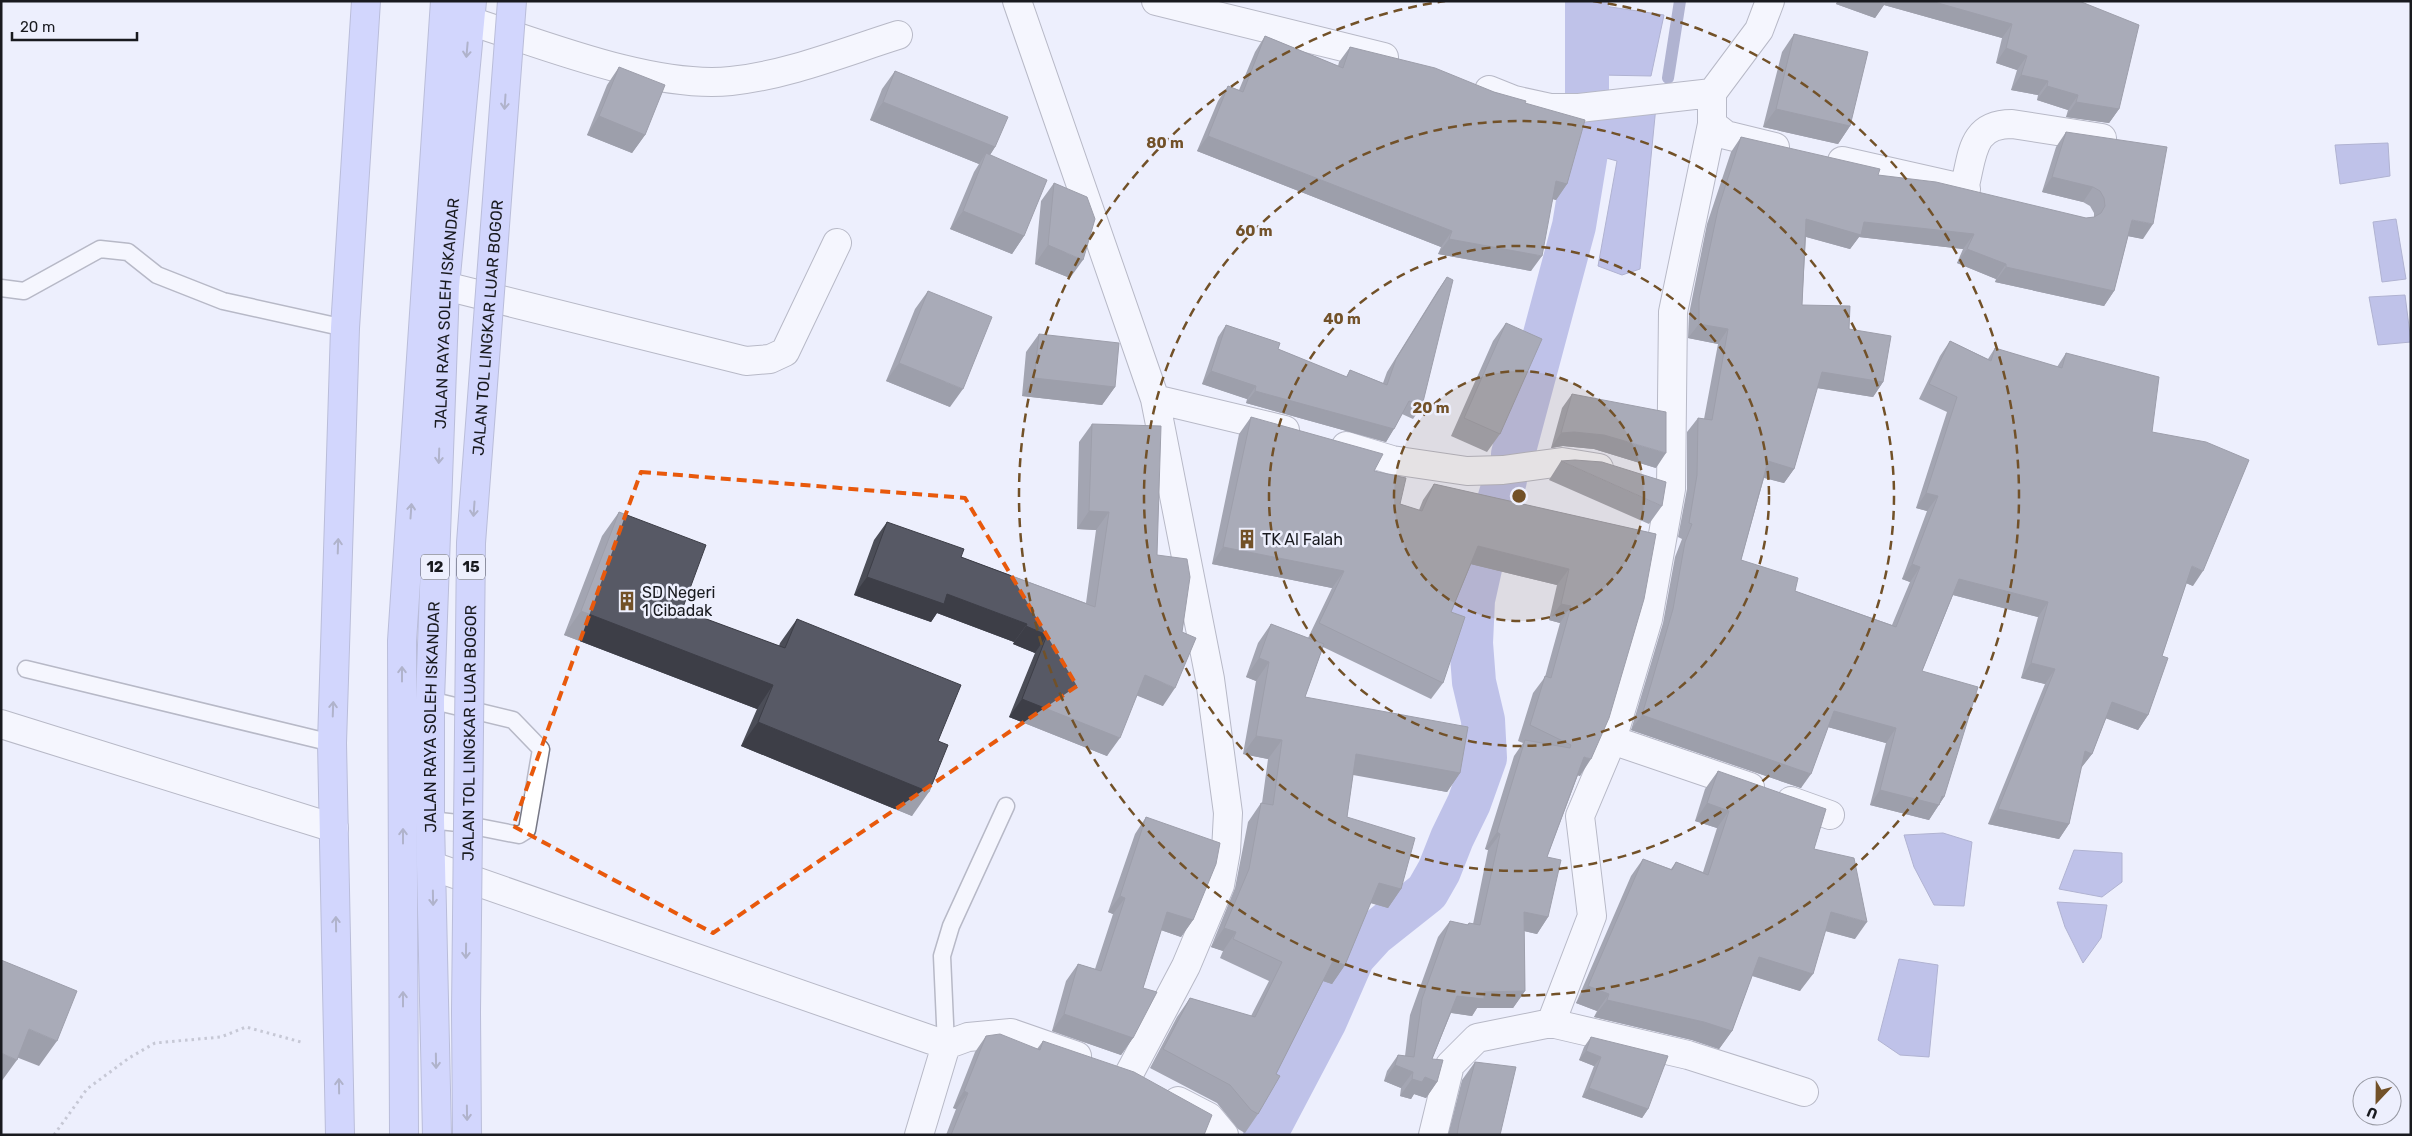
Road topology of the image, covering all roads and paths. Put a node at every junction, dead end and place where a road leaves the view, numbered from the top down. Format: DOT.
graph roads {
  1 [pos="366,1"];
  2 [pos="445,1"];
  3 [pos="512,1"];
  4 [pos="1017,1"];
  5 [pos="1156,1"];
  6 [pos="1770,1"];
  7 [pos="471,11"];
  8 [pos="898,35"];
  9 [pos="1407,63"];
  10 [pos="1463,79"];
  11 [pos="1712,92"];
  12 [pos="1712,124"];
  13 [pos="2122,142"];
  14 [pos="1964,189"];
  15 [pos="1993,196"];
  16 [pos="837,243"];
  17 [pos="445,286"];
  18 [pos="1,288"];
  19 [pos="345,328"];
  20 [pos="1155,399"];
  21 [pos="1671,489"];
  22 [pos="26,669"];
  23 [pos="430,700"];
  24 [pos="1,724"];
  25 [pos="1612,740"];
  26 [pos="332,743"];
  27 [pos="1006,806"];
  28 [pos="1830,815"];
  29 [pos="430,820"];
  30 [pos="334,828"];
  31 [pos="432,866"];
  32 [pos="1551,1023"];
  33 [pos="946,1045"];
  34 [pos="303,1051"];
  35 [pos="1129,1074"];
  36 [pos="1804,1092"];
  37 [pos="54,1135"];
  38 [pos="340,1135"];
  39 [pos="404,1135"];
  40 [pos="438,1135"];
  41 [pos="467,1135"];
  42 [pos="919,1135"];
  43 [pos="1224,1135"];
  44 [pos="1433,1135"];
  1 -- 19 [label="highway"];
  39 -- 2 [label="highway, one-way"];
  3 -- 41 [label="highway, JALAN TOL LINGKAR LUAR BOGOR / 15, one-way, bridge"];
  4 -- 20 [label="street"];
  5 -- 9 [label="street"];
  6 -- 11 [label="street"];
  7 -- 8 [label="street"];
  7 -- 17 [label="highway, JALAN RAYA SOLEH ISKANDAR / 12, one-way"];
  10 -- 11 [label="street"];
  11 -- 12 [label="street"];
  12 -- 14 [label="street"];
  12 -- 21 [label="street"];
  13 -- 14 [label="street"];
  14 -- 15 [label="street"];
  16 -- 17 [label="street"];
  17 -- 23 [label="highway, JALAN RAYA SOLEH ISKANDAR / 12, one-way"];
  18 -- 19 [label="lane"];
  26 -- 19 [label="highway, one-way"];
  20 -- 21 [label="street"];
  20 -- 35 [label="street"];
  21 -- 25 [label="street"];
  22 -- 26 [label="lane"];
  23 -- 29 [label="highway, JALAN RAYA SOLEH ISKANDAR / 12"];
  23 -- 29 [label="lane"];
  24 -- 30 [label="street"];
  25 -- 28 [label="street"];
  25 -- 32 [label="street"];
  26 -- 30 [label="highway"];
  27 -- 33 [label="lane"];
  29 -- 31 [label="highway, JALAN RAYA SOLEH ISKANDAR / 12"];
  38 -- 30 [label="highway, one-way"];
  31 -- 33 [label="street"];
  31 -- 40 [label="highway, JALAN RAYA SOLEH ISKANDAR / 12, one-way"];
  32 -- 36 [label="street"];
  32 -- 44 [label="street"];
  33 -- 35 [label="street"];
  33 -- 42 [label="street"];
  34 -- 37 [label="path"];
  35 -- 43 [label="street"];
}
